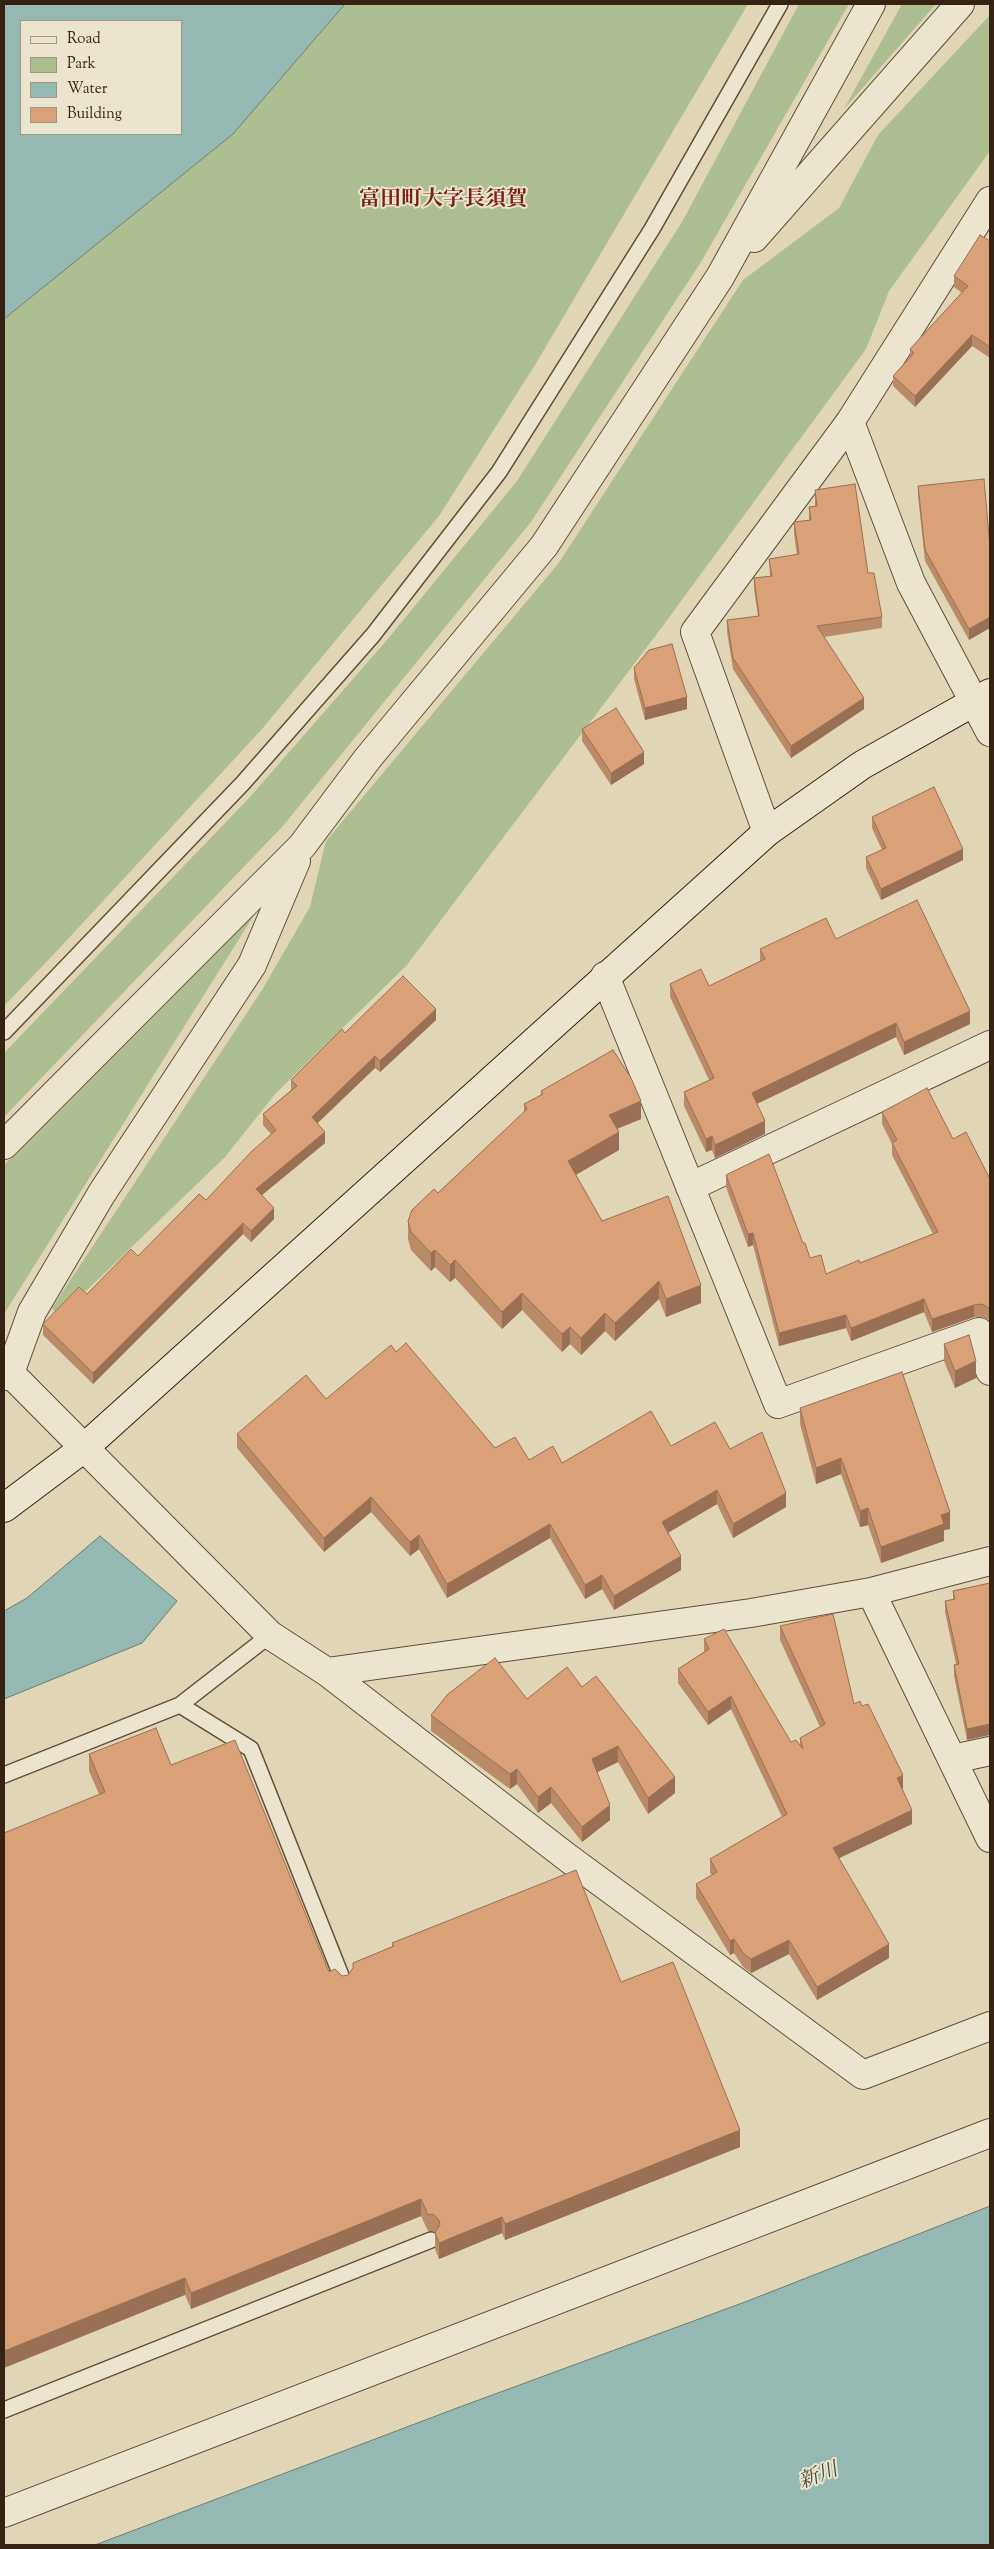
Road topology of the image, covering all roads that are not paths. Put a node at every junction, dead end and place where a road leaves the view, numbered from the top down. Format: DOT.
graph roads {
  1 [pos="780,4"];
  2 [pos="871,4"];
  3 [pos="960,4"];
  4 [pos="990,201"];
  5 [pos="720,277"];
  6 [pos="850,422"];
  7 [pos="983,697"];
  8 [pos="990,732"];
  9 [pos="767,832"];
  10 [pos="302,846"];
  11 [pos="605,976"];
  12 [pos="4,1032"];
  13 [pos="990,1045"];
  14 [pos="4,1145"];
  15 [pos="690,1187"];
  16 [pos="990,1371"];
  17 [pos="7,1374"];
  18 [pos="84,1448"];
  19 [pos="4,1508"];
  20 [pos="990,1561"];
  21 [pos="871,1592"];
  22 [pos="270,1635"];
  23 [pos="327,1672"];
  24 [pos="180,1705"];
  25 [pos="990,1752"];
  26 [pos="953,1759"];
  27 [pos="4,1775"];
  28 [pos="990,1838"];
  29 [pos="344,1983"];
  30 [pos="990,2026"];
  31 [pos="990,2133"];
  32 [pos="431,2240"];
  33 [pos="4,2410"];
  34 [pos="4,2513"];
  1 -- 12 [label="lane"];
  2 -- 5 [label="street"];
  3 -- 5 [label="street"];
  4 -- 6 [label="street"];
  5 -- 10 [label="street"];
  6 -- 7 [label="street"];
  6 -- 9 [label="street"];
  7 -- 8 [label="street"];
  7 -- 9 [label="street"];
  9 -- 11 [label="street"];
  10 -- 14 [label="street"];
  10 -- 17 [label="street"];
  11 -- 15 [label="street"];
  11 -- 18 [label="street"];
  13 -- 15 [label="street"];
  15 -- 16 [label="street"];
  17 -- 18 [label="street"];
  18 -- 19 [label="street"];
  18 -- 22 [label="street"];
  20 -- 21 [label="street"];
  21 -- 23 [label="street"];
  21 -- 26 [label="street"];
  22 -- 23 [label="street"];
  22 -- 24 [label="lane"];
  23 -- 30 [label="street"];
  24 -- 27 [label="lane"];
  24 -- 29 [label="lane"];
  25 -- 26 [label="street"];
  26 -- 28 [label="street"];
  31 -- 34 [label="street"];
  32 -- 33 [label="lane"];
}
